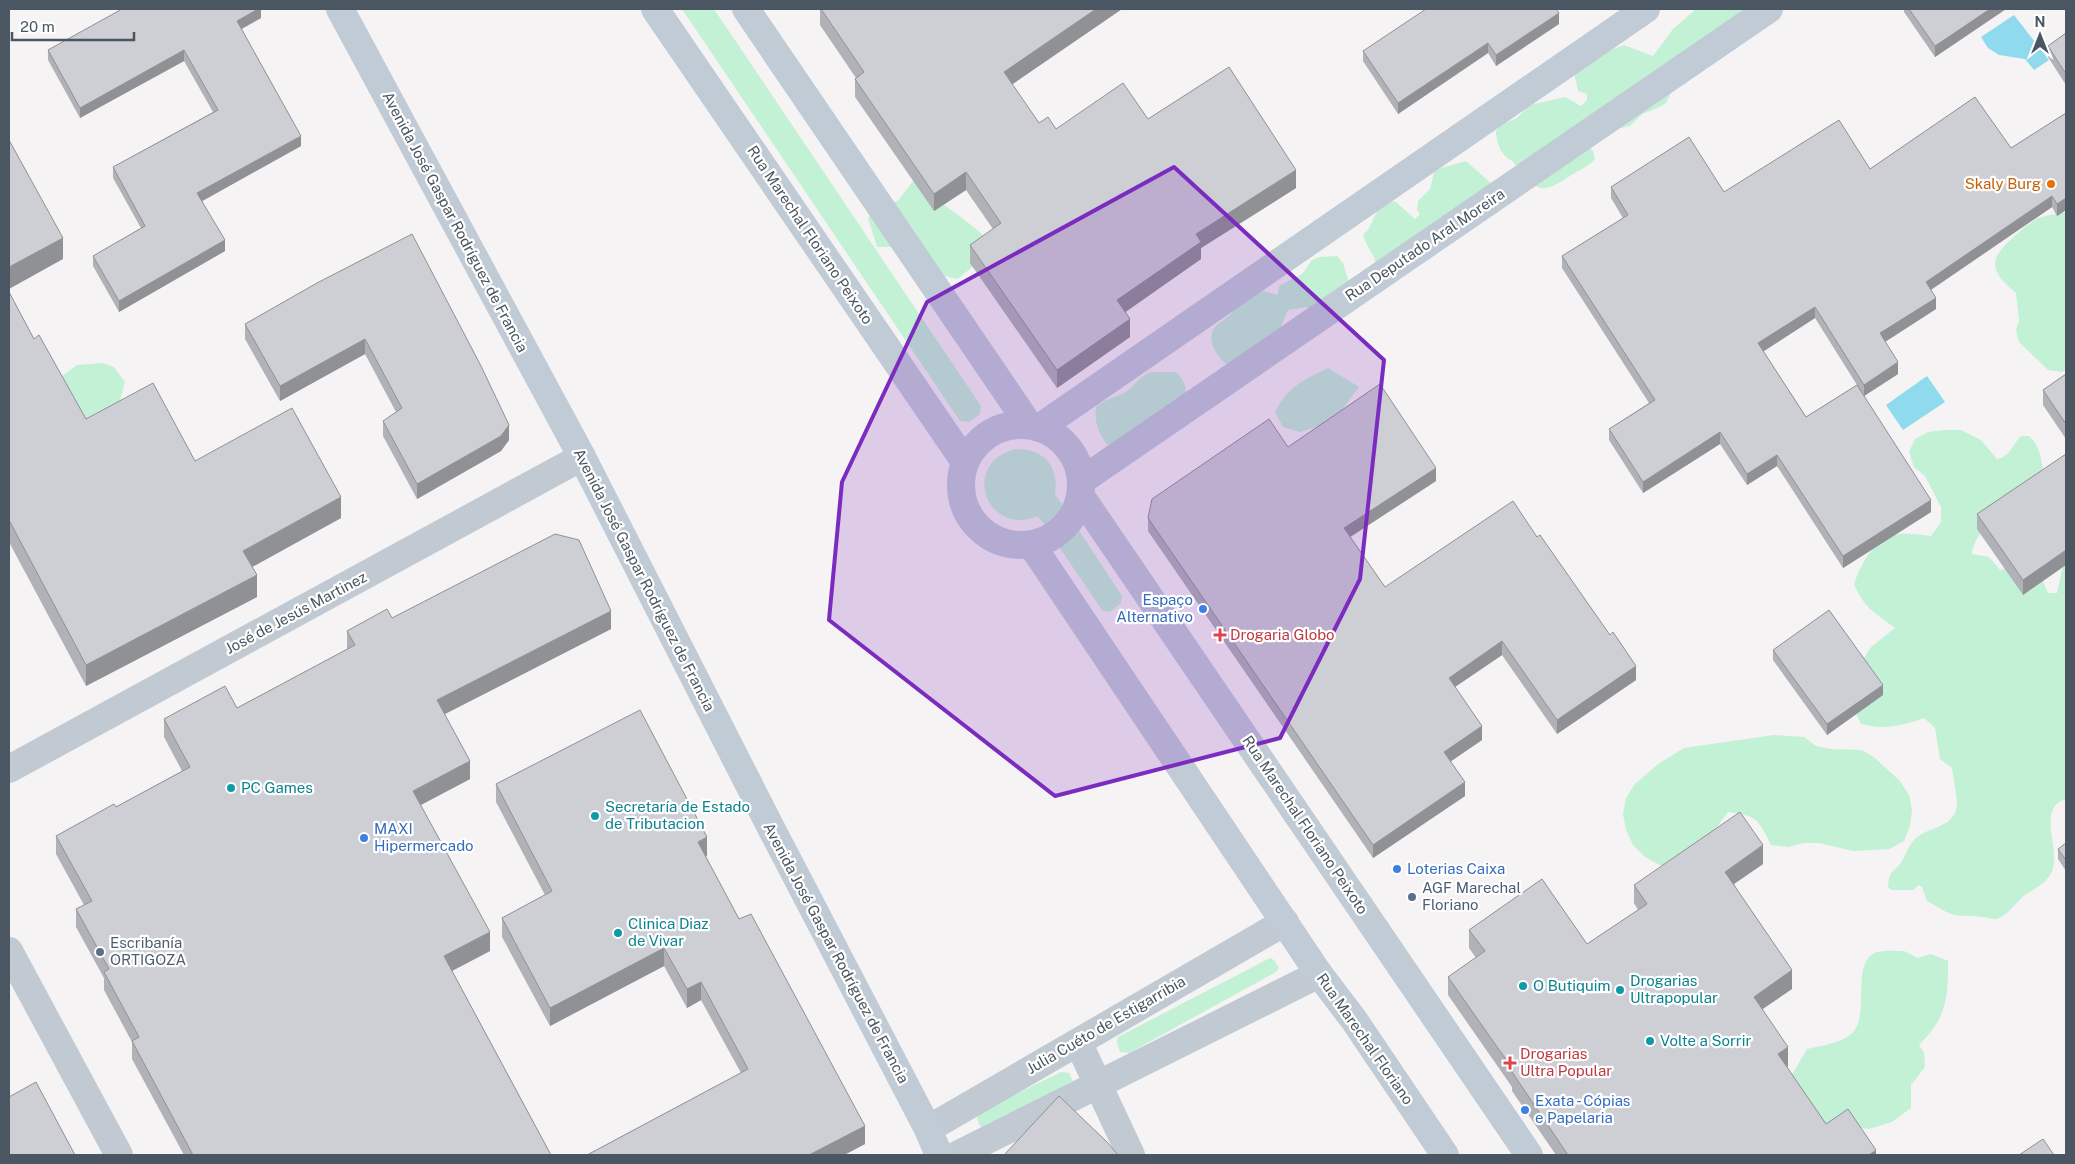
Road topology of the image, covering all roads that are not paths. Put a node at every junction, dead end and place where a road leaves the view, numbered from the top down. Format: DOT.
graph roads {
  1 [pos="340,9"];
  2 [pos="655,9"];
  3 [pos="746,9"];
  4 [pos="1646,9"];
  5 [pos="1769,9"];
  6 [pos="1034,426"];
  7 [pos="582,458"];
  8 [pos="965,462"];
  9 [pos="1081,488"];
  10 [pos="1031,544"];
  11 [pos="9,769"];
  12 [pos="1285,922"];
  13 [pos="9,952"];
  14 [pos="1319,974"];
  15 [pos="1078,1042"];
  16 [pos="1098,1085"];
  17 [pos="938,1149"];
  18 [pos="119,1155"];
  19 [pos="1131,1155"];
  20 [pos="1446,1155"];
  21 [pos="1529,1155"];
  1 -- 7 [label="main road, Avenida José Gaspar Rodríguez de Francia"];
  2 -- 8 [label="main road, Rua Marechal Floriano Peixoto"];
  3 -- 6 [label="main road"];
  4 -- 6 [label="main road"];
  5 -- 9 [label="main road, Rua Deputado Aral Moreira"];
  6 -- 8 [label="main road"];
  6 -- 9 [label="main road"];
  7 -- 11 [label="street, José de Jesús Martinez"];
  7 -- 17 [label="main road, Avenida José Gaspar Rodríguez de Francia"];
  8 -- 10 [label="main road"];
  9 -- 10 [label="main road"];
  9 -- 21 [label="main road, Rua Marechal Floriano Peixoto"];
  10 -- 12 [label="main road"];
  12 -- 14 [label="main road, Rua Marechal Floriano"];
  12 -- 15 [label="street, Julia Cuéto de Estigarribia"];
  13 -- 18 [label="street"];
  14 -- 16 [label="street"];
  14 -- 20 [label="main road, Rua Marechal Floriano"];
  15 -- 16 [label="street"];
  15 -- 17 [label="street, Julia Cuéto de Estigarribia"];
  16 -- 17 [label="street"];
  16 -- 19 [label="street"];
}
